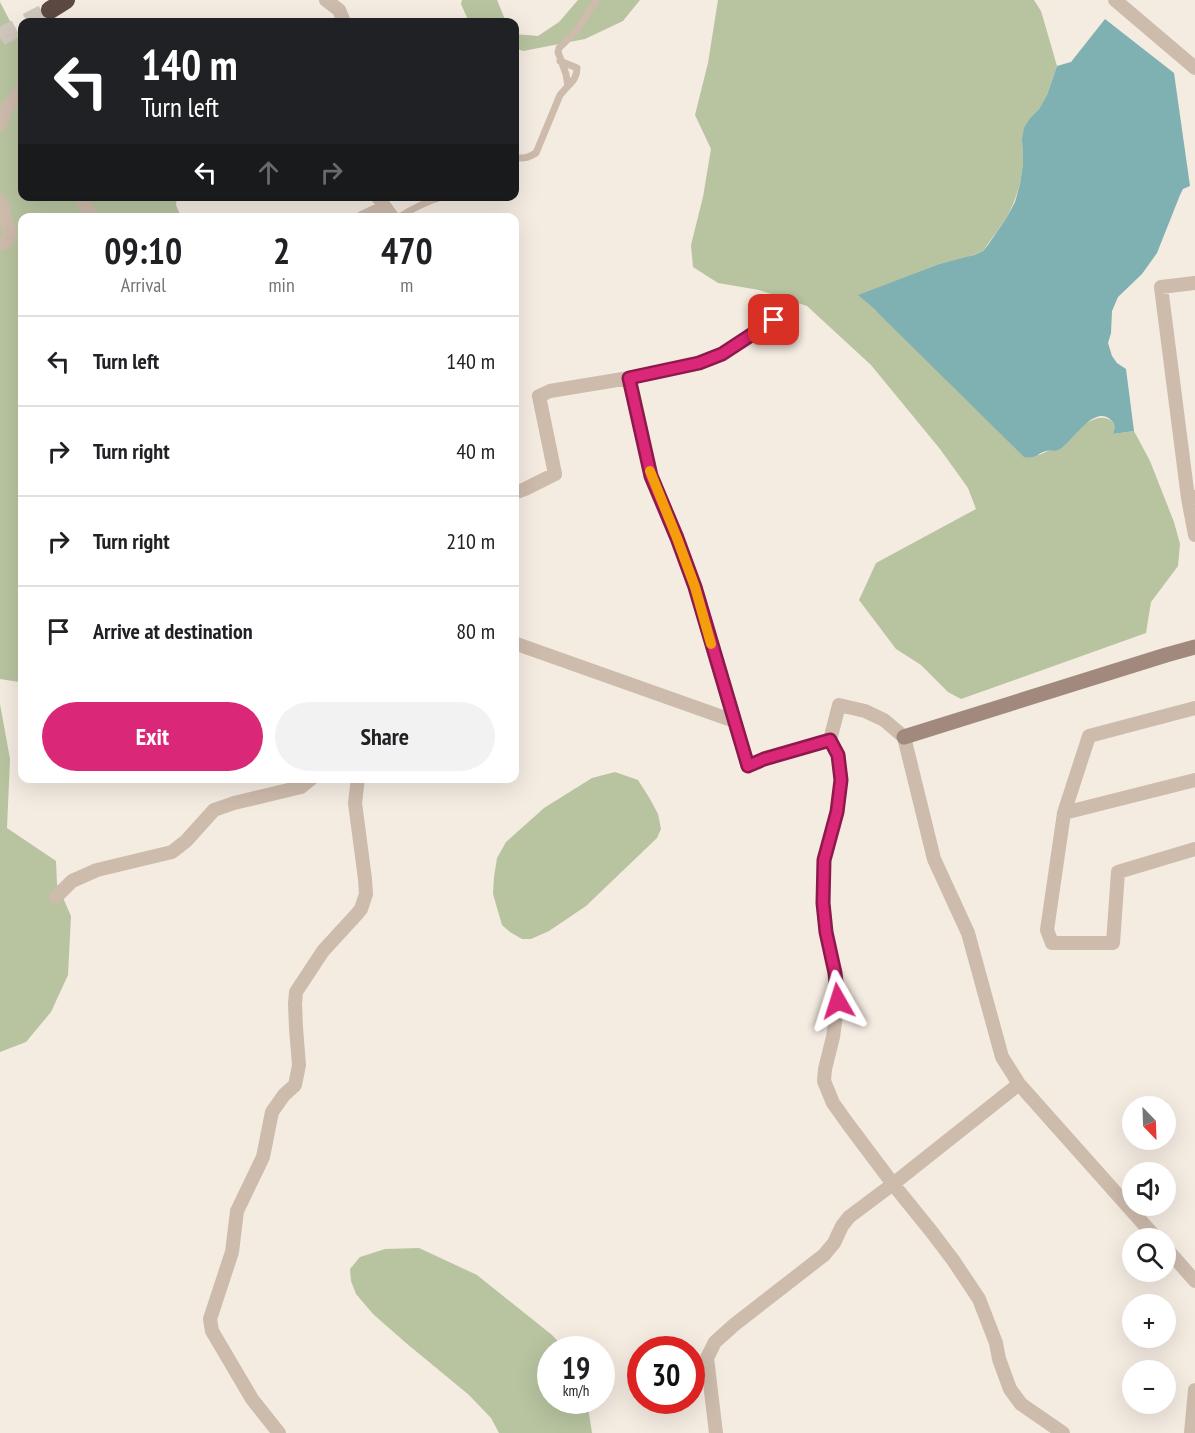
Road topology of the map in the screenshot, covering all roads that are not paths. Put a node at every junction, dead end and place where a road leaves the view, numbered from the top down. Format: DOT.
graph roads {
  1 [pos="66,0"];
  2 [pos="326,0"];
  3 [pos="596,0"];
  4 [pos="1115,0"];
  5 [pos="51,9"];
  6 [pos="343,18"];
  7 [pos="560,61"];
  8 [pos="1195,68"];
  9 [pos="568,86"];
  10 [pos="18,94"];
  11 [pos="0,124"];
  12 [pos="519,158"];
  13 [pos="0,200"];
  14 [pos="429,201"];
  15 [pos="406,213"];
  16 [pos="0,244"];
  17 [pos="1195,283"];
  18 [pos="774,320"];
  19 [pos="629,378"];
  20 [pos="519,491"];
  21 [pos="1192,498"];
  22 [pos="1195,535"];
  23 [pos="519,645"];
  24 [pos="1195,647"];
  25 [pos="1195,708"];
  26 [pos="734,721"];
  27 [pos="904,737"];
  28 [pos="830,740"];
  29 [pos="1195,780"];
  30 [pos="306,783"];
  31 [pos="357,783"];
  32 [pos="1064,813"];
  33 [pos="1195,849"];
  34 [pos="56,897"];
  35 [pos="1018,1084"];
  36 [pos="893,1184"];
  37 [pos="1147,1228"];
  38 [pos="1176,1259"];
  39 [pos="1195,1281"];
  40 [pos="1195,1390"];
  41 [pos="279,1433"];
  42 [pos="716,1433"];
  43 [pos="1063,1433"];
  44 [pos="1191,1433"];
  1 -- 5 [label="highway"];
  2 -- 6 [label="street"];
  3 -- 7 [label="lane"];
  4 -- 8 [label="street"];
  7 -- 9 [label="lane"];
  7 -- 9 [label="lane"];
  9 -- 12 [label="lane"];
  10 -- 11 [label="street"];
  13 -- 16 [label="street"];
  14 -- 15 [label="lane"];
  17 -- 21 [label="street"];
  18 -- 19 [label="street"];
  19 -- 20 [label="street"];
  19 -- 26 [label="street"];
  21 -- 22 [label="street"];
  23 -- 26 [label="street"];
  24 -- 27 [label="street"];
  25 -- 32 [label="street"];
  26 -- 28 [label="street"];
  27 -- 28 [label="street"];
  27 -- 35 [label="street"];
  28 -- 36 [label="street"];
  29 -- 32 [label="street"];
  30 -- 34 [label="street"];
  31 -- 41 [label="street"];
  32 -- 33 [label="street"];
  35 -- 36 [label="street"];
  35 -- 37 [label="street"];
  36 -- 42 [label="street"];
  36 -- 43 [label="street"];
  38 -- 39 [label="street"];
  40 -- 44 [label="street"];
}
